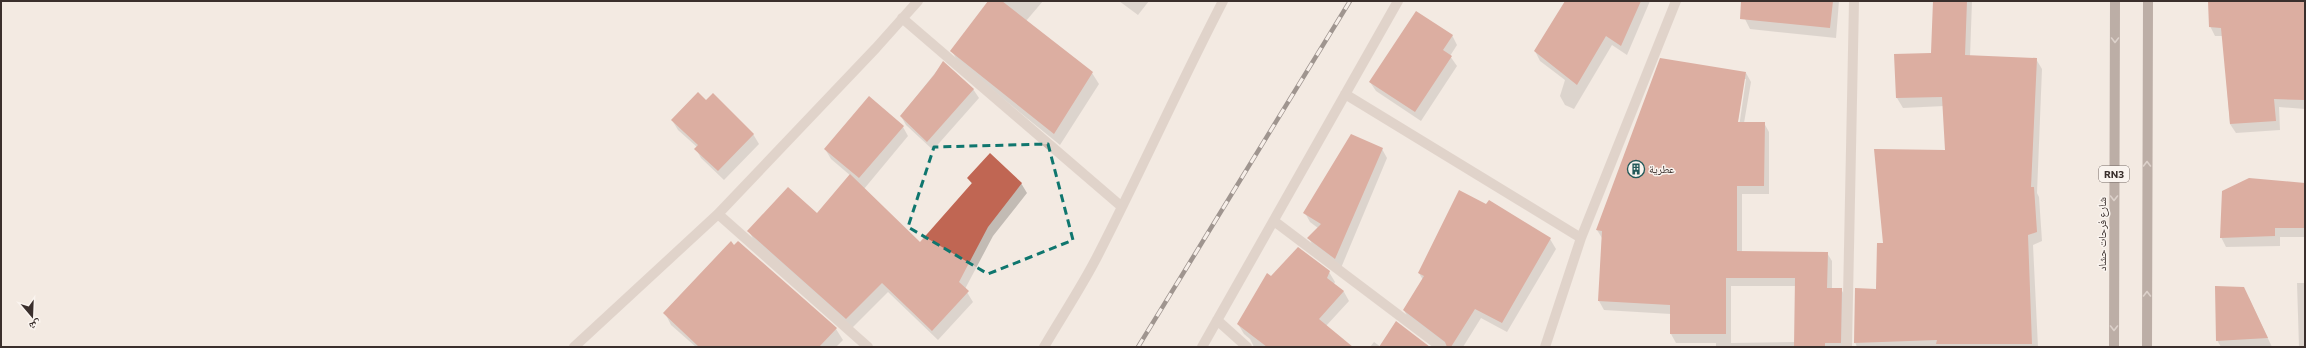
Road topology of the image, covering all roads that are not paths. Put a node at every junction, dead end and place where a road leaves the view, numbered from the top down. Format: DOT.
graph roads {
  1 [pos="918,1"];
  2 [pos="1223,1"];
  3 [pos="1398,1"];
  4 [pos="1676,1"];
  5 [pos="1854,1"];
  6 [pos="2115,1"];
  7 [pos="2148,1"];
  8 [pos="902,18"];
  9 [pos="1345,94"];
  10 [pos="1122,207"];
  11 [pos="718,214"];
  12 [pos="1274,221"];
  13 [pos="1581,238"];
  14 [pos="1217,320"];
  15 [pos="574,347"];
  16 [pos="868,347"];
  17 [pos="1044,347"];
  18 [pos="1202,347"];
  19 [pos="1247,347"];
  20 [pos="1442,347"];
  21 [pos="1545,347"];
  22 [pos="1847,347"];
  23 [pos="2114,347"];
  24 [pos="2147,347"];
  1 -- 8 [label="street"];
  2 -- 10 [label="street"];
  3 -- 9 [label="street"];
  4 -- 13 [label="street"];
  5 -- 22 [label="street"];
  6 -- 23 [label="main road, شارع فرحات حشاد / RN3, one-way"];
  24 -- 7 [label="main road, one-way"];
  8 -- 10 [label="street"];
  8 -- 11 [label="street"];
  9 -- 12 [label="street"];
  9 -- 13 [label="street"];
  10 -- 17 [label="street"];
  11 -- 15 [label="street"];
  11 -- 16 [label="street"];
  12 -- 14 [label="street"];
  12 -- 20 [label="street"];
  13 -- 21 [label="street"];
  14 -- 18 [label="street"];
  14 -- 19 [label="street"];
}
